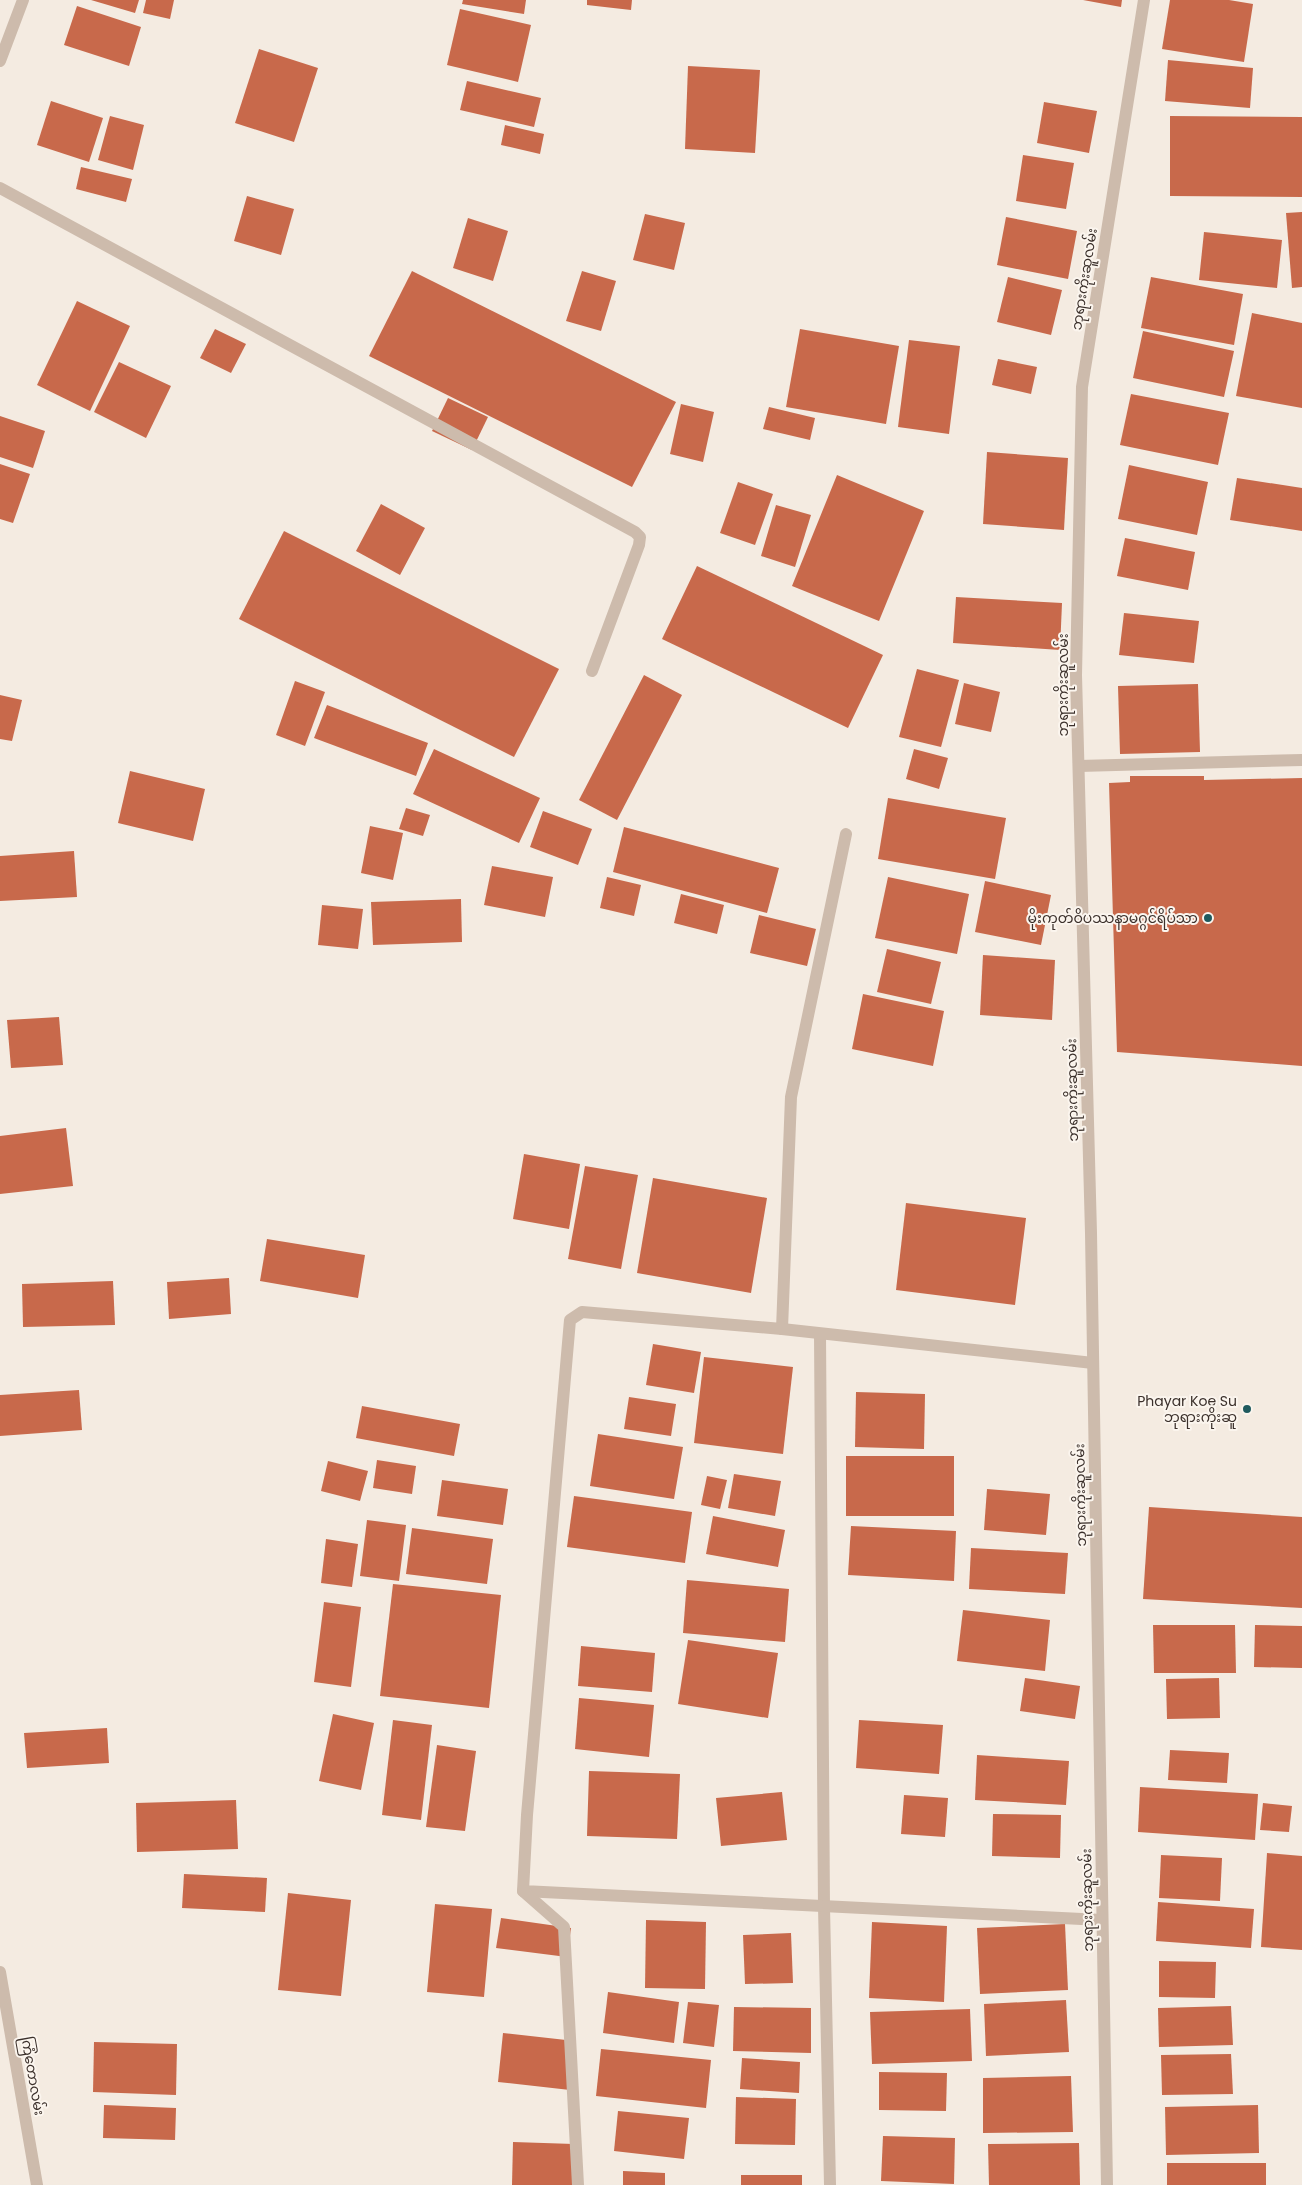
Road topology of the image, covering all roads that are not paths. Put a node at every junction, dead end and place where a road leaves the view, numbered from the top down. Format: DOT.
graph roads {
  1 [pos="23,0"];
  2 [pos="1144,0"];
  3 [pos="0,61"];
  4 [pos="0,188"];
  5 [pos="592,671"];
  6 [pos="1302,760"];
  7 [pos="1079,766"];
  8 [pos="846,834"];
  9 [pos="782,1329"];
  10 [pos="820,1334"];
  11 [pos="1093,1363"];
  12 [pos="523,1892"];
  13 [pos="824,1907"];
  14 [pos="1102,1920"];
  15 [pos="0,1972"];
  16 [pos="36,2185"];
  17 [pos="578,2185"];
  18 [pos="830,2185"];
  19 [pos="1106,2185"];
  1 -- 3 [label="street"];
  2 -- 7 [label="street, ဘုရားကိုးဆူလမ်း"];
  4 -- 5 [label="street"];
  6 -- 7 [label="street"];
  7 -- 11 [label="street, ဘုရားကိုးဆူလမ်း"];
  8 -- 9 [label="street"];
  9 -- 10 [label="street"];
  9 -- 12 [label="street"];
  10 -- 11 [label="street"];
  10 -- 13 [label="street"];
  11 -- 14 [label="street, ဘုရားကိုးဆူလမ်း"];
  12 -- 13 [label="street"];
  12 -- 17 [label="street"];
  13 -- 14 [label="street"];
  13 -- 18 [label="street"];
  14 -- 19 [label="street, ဘုရားကိုးဆူလမ်း"];
  15 -- 16 [label="street, ကြံတောလမ်း"];
}
